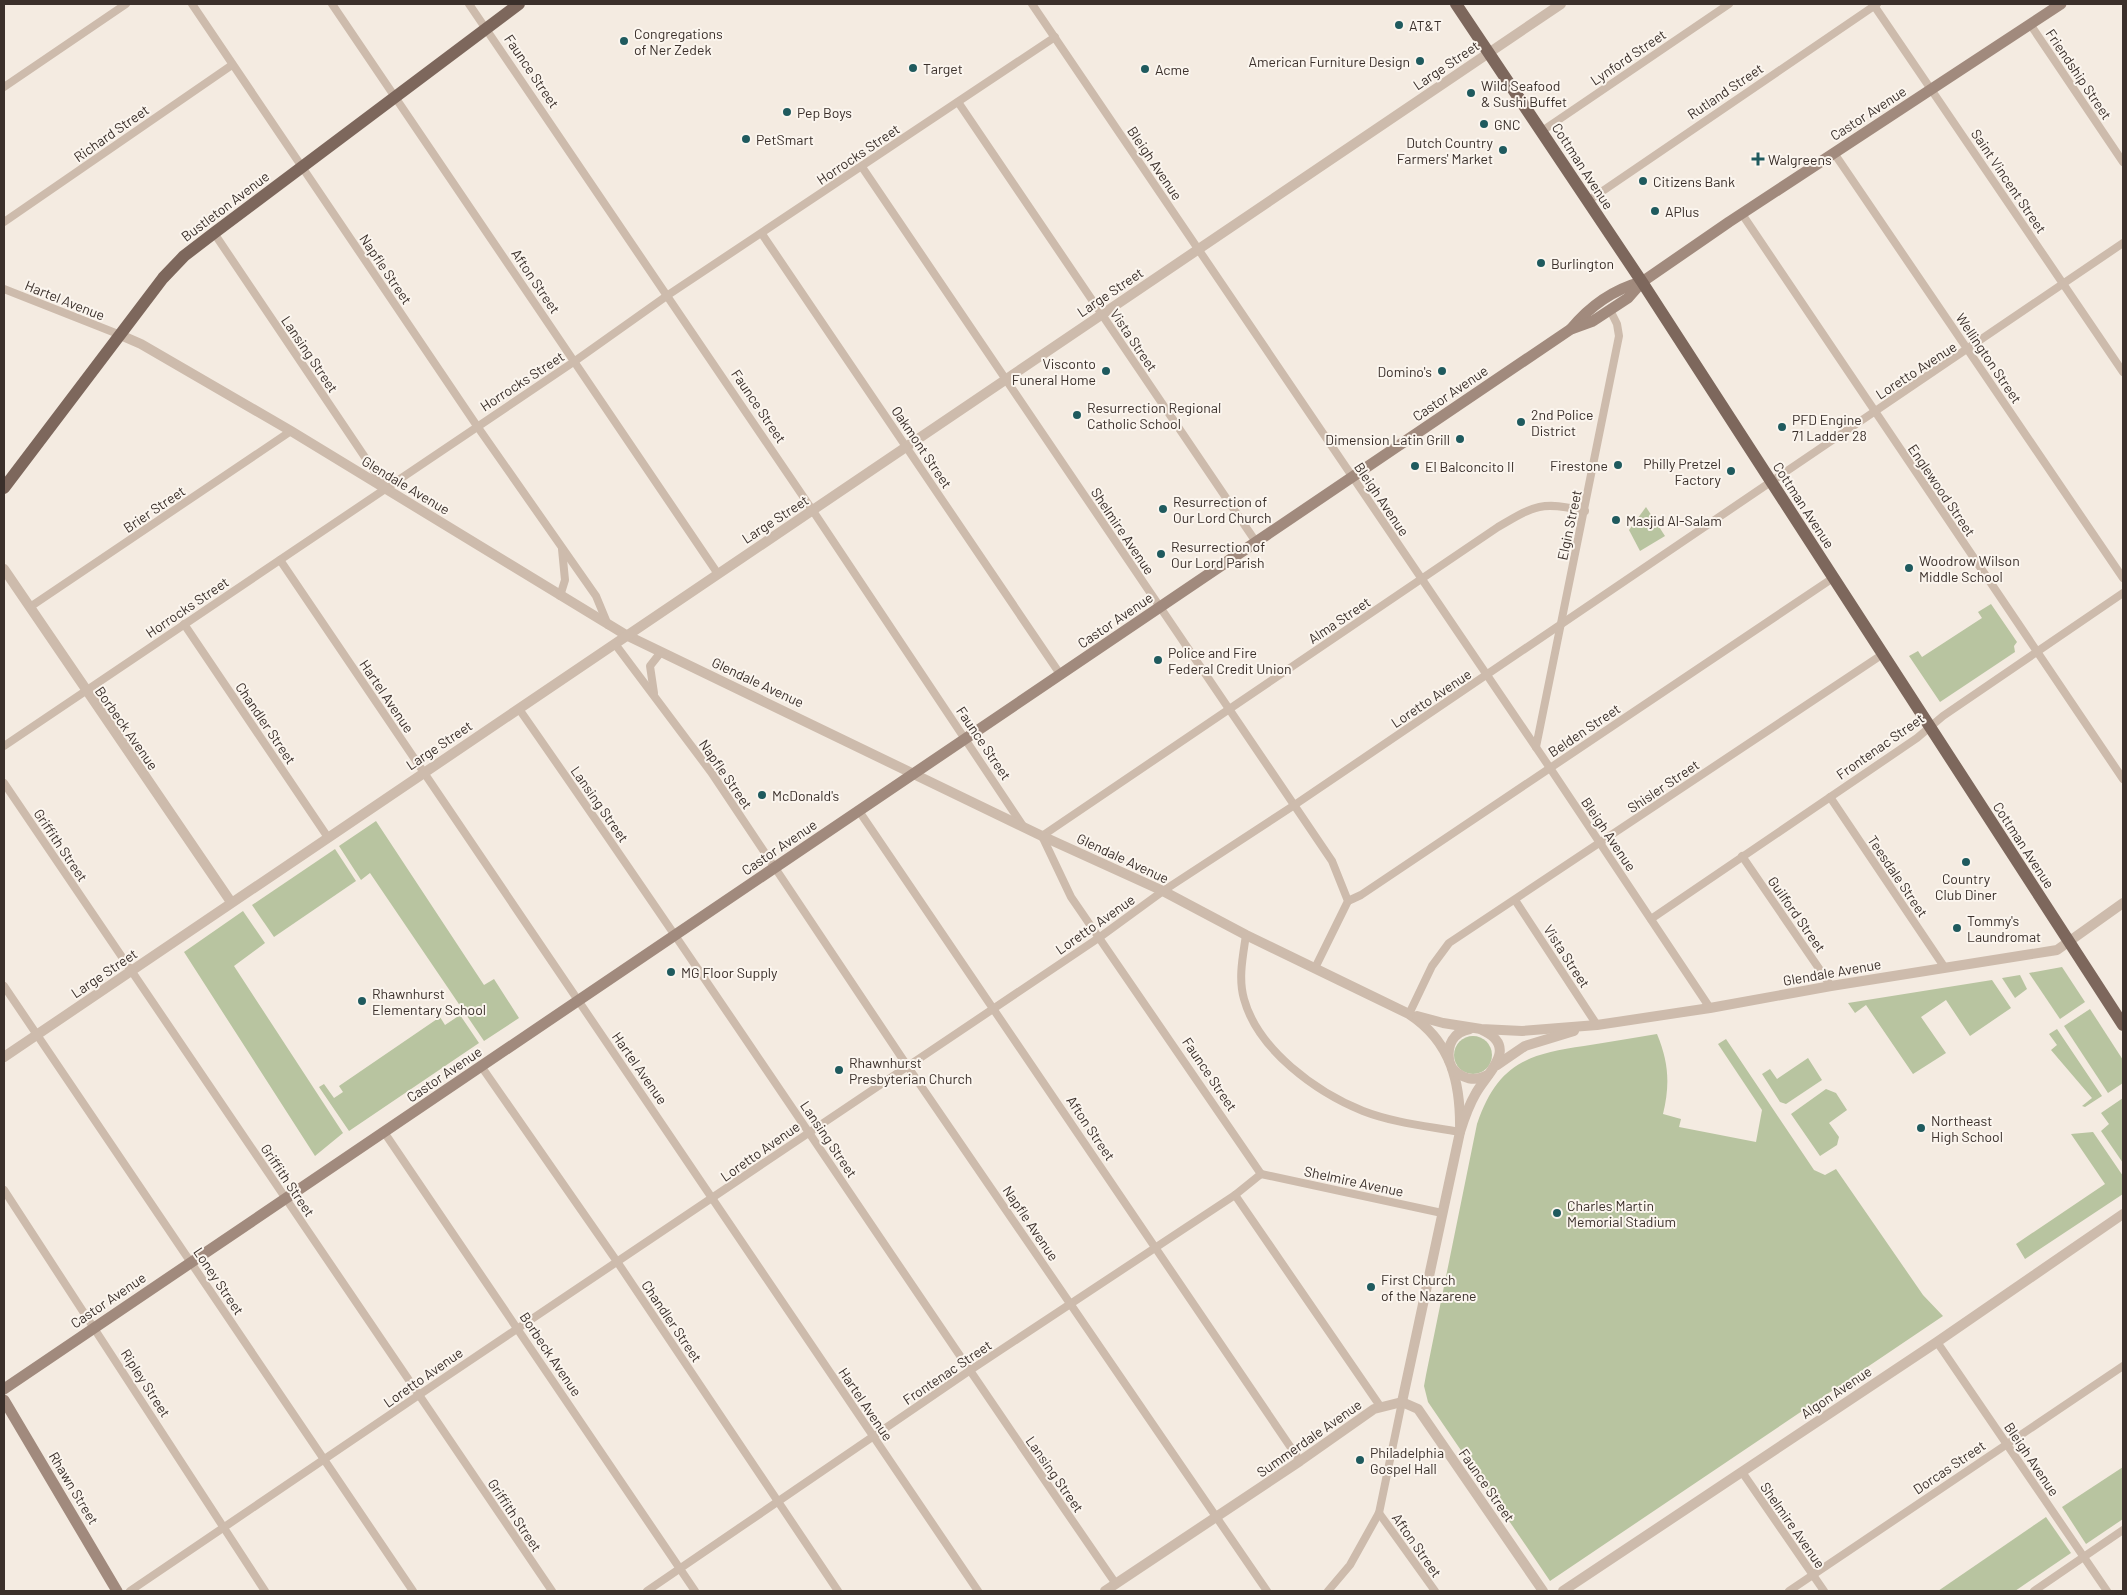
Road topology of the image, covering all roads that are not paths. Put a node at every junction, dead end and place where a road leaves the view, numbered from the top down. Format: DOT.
graph roads {
  1 [pos="126,4"];
  2 [pos="192,4"];
  3 [pos="332,4"];
  4 [pos="469,4"];
  5 [pos="519,4"];
  6 [pos="1032,4"];
  7 [pos="1456,4"];
  8 [pos="1561,4"];
  9 [pos="1729,4"];
  10 [pos="1875,4"];
  11 [pos="2061,4"];
  12 [pos="2030,24"];
  13 [pos="486,29"];
  14 [pos="1055,37"];
  15 [pos="1489,53"];
  16 [pos="232,65"];
  17 [pos="4,87"];
  18 [pos="1931,89"];
  19 [pos="397,98"];
  20 [pos="958,102"];
  21 [pos="1542,131"];
  22 [pos="1834,153"];
  23 [pos="2123,162"];
  24 [pos="302,166"];
  25 [pos="862,167"];
  26 [pos="1588,200"];
  27 [pos="1742,214"];
  28 [pos="4,222"];
  29 [pos="214,233"];
  30 [pos="762,234"];
  31 [pos="2123,243"];
  32 [pos="1198,249"];
  33 [pos="1642,282"];
  34 [pos="2064,285"];
  35 [pos="4,289"];
  36 [pos="668,295"];
  37 [pos="1610,310"];
  38 [pos="1101,314"];
  39 [pos="1572,329"];
  40 [pos="118,334"];
  41 [pos="1968,350"];
  42 [pos="575,361"];
  43 [pos="2123,372"];
  44 [pos="1007,379"];
  45 [pos="1874,412"];
  46 [pos="477,426"];
  47 [pos="292,432"];
  48 [pos="906,445"];
  49 [pos="1352,477"];
  50 [pos="1772,482"];
  51 [pos="4,488"];
  52 [pos="386,489"];
  53 [pos="814,511"];
  54 [pos="1585,511"];
  55 [pos="1256,542"];
  56 [pos="562,546"];
  57 [pos="280,560"];
  58 [pos="4,569"];
  59 [pos="718,574"];
  60 [pos="1833,578"];
  61 [pos="2123,578"];
  62 [pos="1422,580"];
  63 [pos="2123,593"];
  64 [pos="560,596"];
  65 [pos="30,607"];
  66 [pos="1159,608"];
  67 [pos="184,624"];
  68 [pos="608,625"];
  69 [pos="1561,626"];
  70 [pos="626,636"];
  71 [pos="615,644"];
  72 [pos="661,652"];
  73 [pos="2036,652"];
  74 [pos="1883,654"];
  75 [pos="1060,674"];
  76 [pos="1487,676"];
  77 [pos="85,691"];
  78 [pos="655,695"];
  79 [pos="519,709"];
  80 [pos="1229,711"];
  81 [pos="1930,727"];
  82 [pos="965,739"];
  83 [pos="4,746"];
  84 [pos="1536,747"];
  85 [pos="1550,768"];
  86 [pos="423,772"];
  87 [pos="914,773"];
  88 [pos="2123,779"];
  89 [pos="4,783"];
  90 [pos="1830,797"];
  91 [pos="1293,806"];
  92 [pos="859,811"];
  93 [pos="1024,826"];
  94 [pos="327,836"];
  95 [pos="1042,836"];
  96 [pos="1600,844"];
  97 [pos="1742,856"];
  98 [pos="775,868"];
  99 [pos="1162,890"];
  100 [pos="1515,900"];
  101 [pos="1348,901"];
  102 [pos="231,902"];
  103 [pos="2123,903"];
  104 [pos="1650,919"];
  105 [pos="1246,935"];
  106 [pos="674,936"];
  107 [pos="1100,937"];
  108 [pos="2070,942"];
  109 [pos="1315,968"];
  110 [pos="1945,968"];
  111 [pos="131,971"];
  112 [pos="4,986"];
  113 [pos="1831,986"];
  114 [pos="577,1001"];
  115 [pos="994,1008"];
  116 [pos="1710,1008"];
  117 [pos="1409,1014"];
  118 [pos="1597,1025"];
  119 [pos="2123,1025"];
  120 [pos="1478,1029"];
  121 [pos="37,1035"];
  122 [pos="4,1057"];
  123 [pos="1451,1064"];
  124 [pos="481,1066"];
  125 [pos="908,1067"];
  126 [pos="1495,1068"];
  127 [pos="384,1132"];
  128 [pos="810,1132"];
  129 [pos="1460,1132"];
  130 [pos="1261,1174"];
  131 [pos="4,1190"];
  132 [pos="1235,1194"];
  133 [pos="714,1198"];
  134 [pos="286,1199"];
  135 [pos="1442,1214"];
  136 [pos="2123,1214"];
  137 [pos="1155,1246"];
  138 [pos="192,1262"];
  139 [pos="618,1263"];
  140 [pos="1071,1304"];
  141 [pos="96,1328"];
  142 [pos="517,1328"];
  143 [pos="1937,1342"];
  144 [pos="2123,1366"];
  145 [pos="969,1371"];
  146 [pos="4,1389"];
  147 [pos="419,1394"];
  148 [pos="4,1400"];
  149 [pos="1402,1402"];
  150 [pos="1380,1406"];
  151 [pos="874,1438"];
  152 [pos="2006,1444"];
  153 [pos="324,1459"];
  154 [pos="1300,1461"];
  155 [pos="1742,1472"];
  156 [pos="778,1502"];
  157 [pos="1379,1513"];
  158 [pos="1218,1517"];
  159 [pos="224,1527"];
  160 [pos="2123,1530"];
  161 [pos="2084,1558"];
  162 [pos="680,1569"];
  163 [pos="1813,1575"];
  164 [pos="1116,1584"];
  165 [pos="117,1591"];
  166 [pos="130,1591"];
  167 [pos="265,1591"];
  168 [pos="413,1591"];
  169 [pos="552,1591"];
  170 [pos="646,1591"];
  171 [pos="695,1591"];
  172 [pos="838,1591"];
  173 [pos="978,1591"];
  174 [pos="1105,1591"];
  175 [pos="1267,1591"];
  176 [pos="1328,1591"];
  177 [pos="1435,1591"];
  178 [pos="1543,1591"];
  179 [pos="1563,1591"];
  180 [pos="1790,1591"];
  181 [pos="1824,1591"];
  182 [pos="2034,1591"];
  183 [pos="2107,1591"];
  1 -- 17 [label="street"];
  2 -- 16 [label="street, Napfle Street"];
  3 -- 19 [label="street, Afton Street"];
  4 -- 13 [label="street, Faunce Street"];
  5 -- 13 [label="main road, Bustleton Avenue"];
  6 -- 14 [label="street, Bleigh Avenue"];
  7 -- 15 [label="main road, Cottman Avenue"];
  8 -- 15 [label="street, Large Street"];
  9 -- 21 [label="street, Lynford Street"];
  10 -- 18 [label="street, Saint Vincent Street"];
  10 -- 26 [label="street, Rutland Street"];
  11 -- 12 [label="main road, Castor Avenue"];
  12 -- 18 [label="main road, Castor Avenue"];
  12 -- 23 [label="street, Friendship Street"];
  13 -- 19 [label="main road, Bustleton Avenue"];
  13 -- 36 [label="street, Faunce Street"];
  14 -- 20 [label="street, Horrocks Street"];
  14 -- 32 [label="street, Bleigh Avenue"];
  15 -- 21 [label="main road, Cottman Avenue"];
  15 -- 32 [label="street, Large Street"];
  16 -- 24 [label="street, Napfle Street"];
  16 -- 28 [label="street, Richard Street"];
  18 -- 22 [label="main road, Castor Avenue"];
  18 -- 34 [label="street, Saint Vincent Street"];
  19 -- 24 [label="main road, Bustleton Avenue"];
  19 -- 42 [label="street, Afton Street"];
  20 -- 25 [label="street, Horrocks Street"];
  20 -- 38 [label="street, Vista Street"];
  21 -- 26 [label="main road, Cottman Avenue"];
  22 -- 27 [label="main road, Castor Avenue"];
  22 -- 41 [label="street, Wellington Street"];
  24 -- 29 [label="main road, Bustleton Avenue"];
  24 -- 46 [label="street, Napfle Street"];
  25 -- 30 [label="street, Horrocks Street"];
  25 -- 44 [label="street, Shelmire Avenue"];
  26 -- 33 [label="main road, Cottman Avenue"];
  27 -- 33 [label="main road, Castor Avenue"];
  27 -- 45 [label="street, Englewood Street"];
  29 -- 40 [label="main road, Bustleton Avenue"];
  29 -- 52 [label="street, Lansing Street"];
  30 -- 36 [label="street, Horrocks Street"];
  30 -- 48 [label="street, Oakmont Street"];
  31 -- 34 [label="street, Loretto Avenue"];
  32 -- 38 [label="street, Large Street"];
  32 -- 49 [label="street, Bleigh Avenue"];
  33 -- 37 [label="main road, Castor Avenue"];
  33 -- 39 [label="main road, Castor Avenue"];
  33 -- 50 [label="main road, Cottman Avenue"];
  34 -- 41 [label="street, Loretto Avenue"];
  34 -- 43 [label="street, Saint Vincent Street"];
  35 -- 40 [label="street, Hartel Avenue"];
  36 -- 42 [label="street, Horrocks Street"];
  36 -- 53 [label="street, Faunce Street"];
  37 -- 39 [label="main road, Castor Avenue"];
  37 -- 54 [label="street, Elgin Street"];
  38 -- 44 [label="street, Large Street"];
  38 -- 55 [label="street, Vista Street"];
  39 -- 49 [label="main road, Castor Avenue"];
  40 -- 47 [label="street, Glendale Avenue"];
  40 -- 51 [label="main road, Bustleton Avenue"];
  41 -- 45 [label="street, Loretto Avenue"];
  41 -- 61 [label="street, Wellington Street"];
  42 -- 46 [label="street, Horrocks Street"];
  42 -- 59 [label="street, Afton Street"];
  44 -- 48 [label="street, Large Street"];
  44 -- 66 [label="street, Shelmire Avenue"];
  45 -- 50 [label="street, Loretto Avenue"];
  45 -- 73 [label="street, Englewood Street"];
  46 -- 52 [label="street, Horrocks Street"];
  46 -- 56 [label="street, Napfle Street"];
  47 -- 52 [label="street, Glendale Avenue"];
  47 -- 65 [label="street, Brier Street"];
  48 -- 53 [label="street, Large Street"];
  48 -- 75 [label="street, Oakmont Street"];
  49 -- 55 [label="main road, Castor Avenue"];
  49 -- 62 [label="street, Bleigh Avenue"];
  50 -- 60 [label="main road, Cottman Avenue"];
  50 -- 69 [label="street, Loretto Avenue"];
  52 -- 57 [label="street, Horrocks Street"];
  52 -- 64 [label="street, Glendale Avenue"];
  53 -- 59 [label="street, Large Street"];
  53 -- 82 [label="street, Faunce Street"];
  54 -- 62 [label="street, Alma Street"];
  54 -- 69 [label="street, Elgin Street"];
  55 -- 66 [label="main road, Castor Avenue"];
  56 -- 64 [label="street"];
  56 -- 68 [label="street, Napfle Street"];
  57 -- 67 [label="street, Horrocks Street"];
  57 -- 86 [label="street, Hartel Avenue"];
  58 -- 65 [label="street, Borbeck Avenue"];
  59 -- 70 [label="street, Large Street"];
  60 -- 74 [label="main road, Cottman Avenue"];
  60 -- 85 [label="street, Belden Street"];
  62 -- 76 [label="street, Bleigh Avenue"];
  62 -- 80 [label="street, Alma Street"];
  63 -- 73 [label="street, Frontenac Street"];
  64 -- 68 [label="street, Glendale Avenue"];
  65 -- 77 [label="street, Borbeck Avenue"];
  66 -- 75 [label="main road, Castor Avenue"];
  66 -- 80 [label="street, Shelmire Avenue"];
  67 -- 77 [label="street, Horrocks Street"];
  67 -- 94 [label="street, Chandler Street"];
  68 -- 70 [label="street, Glendale Avenue"];
  69 -- 76 [label="street, Loretto Avenue"];
  69 -- 84 [label="street, Elgin Street"];
  70 -- 71 [label="street, Large Street"];
  70 -- 72 [label="street, Glendale Avenue"];
  71 -- 78 [label="street, Napfle Street"];
  71 -- 79 [label="street, Large Street"];
  72 -- 78 [label="street, Napfle Street"];
  72 -- 87 [label="street, Glendale Avenue"];
  73 -- 81 [label="street, Frontenac Street"];
  73 -- 88 [label="street, Englewood Street"];
  74 -- 81 [label="main road, Cottman Avenue"];
  74 -- 96 [label="street, Shisler Street"];
  75 -- 82 [label="main road, Castor Avenue"];
  76 -- 84 [label="street, Bleigh Avenue"];
  76 -- 91 [label="street, Loretto Avenue"];
  77 -- 83 [label="street, Horrocks Street"];
  77 -- 102 [label="street, Borbeck Avenue"];
  78 -- 98 [label="street, Napfle Street"];
  79 -- 86 [label="street, Large Street"];
  79 -- 106 [label="street, Lansing Street"];
  80 -- 91 [label="street, Shelmire Avenue"];
  80 -- 95 [label="street, Alma Street"];
  81 -- 90 [label="street, Frontenac Street"];
  81 -- 108 [label="main road, Cottman Avenue"];
  82 -- 87 [label="main road, Castor Avenue"];
  82 -- 93 [label="street, Faunce Street"];
  84 -- 85 [label="street, Bleigh Avenue"];
  85 -- 96 [label="street, Bleigh Avenue"];
  85 -- 101 [label="street, Belden Street"];
  86 -- 94 [label="street, Large Street"];
  86 -- 114 [label="street, Hartel Avenue"];
  87 -- 92 [label="main road, Castor Avenue"];
  87 -- 93 [label="street, Glendale Avenue"];
  89 -- 111 [label="street, Griffith Street"];
  90 -- 97 [label="street, Frontenac Street"];
  90 -- 110 [label="street, Teesdale Street"];
  91 -- 99 [label="street, Loretto Avenue"];
  91 -- 101 [label="street, Shelmire Avenue"];
  92 -- 98 [label="main road, Castor Avenue"];
  92 -- 115 [label="street, Afton Street"];
  93 -- 95 [label="street, Glendale Avenue"];
  94 -- 102 [label="street, Large Street"];
  95 -- 99 [label="street, Glendale Avenue"];
  95 -- 107 [label="street, Faunce Street"];
  96 -- 100 [label="street, Shisler Street"];
  96 -- 104 [label="street, Bleigh Avenue"];
  97 -- 104 [label="street, Frontenac Street"];
  97 -- 113 [label="street, Guilford Street"];
  98 -- 106 [label="main road, Castor Avenue"];
  98 -- 125 [label="street, Napfle Avenue"];
  99 -- 105 [label="street, Glendale Avenue"];
  99 -- 107 [label="street, Loretto Avenue"];
  100 -- 117 [label="street, Shisler Street"];
  100 -- 118 [label="street, Vista Street"];
  101 -- 109 [label="street"];
  102 -- 111 [label="street, Large Street"];
  103 -- 108 [label="street"];
  104 -- 116 [label="street, Bleigh Avenue"];
  105 -- 109 [label="street, Glendale Avenue"];
  105 -- 129 [label="street"];
  106 -- 114 [label="main road, Castor Avenue"];
  106 -- 128 [label="street, Lansing Street"];
  107 -- 115 [label="street, Loretto Avenue"];
  107 -- 130 [label="street, Faunce Street"];
  108 -- 110 [label="street, Glendale Avenue"];
  108 -- 119 [label="main road, Cottman Avenue"];
  109 -- 117 [label="street, Glendale Avenue"];
  110 -- 113 [label="street, Glendale Avenue"];
  111 -- 121 [label="street, Large Street"];
  111 -- 134 [label="street, Griffith Street"];
  112 -- 121 [label="street, Loney Street"];
  113 -- 116 [label="street, Glendale Avenue"];
  114 -- 124 [label="main road, Castor Avenue"];
  114 -- 133 [label="street, Hartel Avenue"];
  115 -- 125 [label="street, Loretto Avenue"];
  115 -- 137 [label="street, Afton Street"];
  116 -- 118 [label="street, Glendale Avenue"];
  117 -- 120 [label="street, Glendale Avenue"];
  117 -- 123 [label="street, Glendale Avenue"];
  118 -- 120 [label="street, Glendale Avenue"];
  118 -- 126 [label="street, Glendale Avenue"];
  120 -- 123 [label="street"];
  120 -- 126 [label="street"];
  121 -- 122 [label="street, Large Street"];
  121 -- 138 [label="street, Loney Street"];
  123 -- 126 [label="street, Glendale Avenue"];
  123 -- 129 [label="street"];
  124 -- 127 [label="main road, Castor Avenue"];
  124 -- 139 [label="street, Chandler Street"];
  125 -- 128 [label="street, Loretto Avenue"];
  125 -- 140 [label="street, Napfle Avenue"];
  126 -- 129 [label="street"];
  127 -- 134 [label="main road, Castor Avenue"];
  127 -- 142 [label="street, Borbeck Avenue"];
  128 -- 133 [label="street, Loretto Avenue"];
  128 -- 145 [label="street, Lansing Street"];
  129 -- 135 [label="street"];
  130 -- 132 [label="street, Frontenac Street"];
  130 -- 135 [label="street, Shelmire Avenue"];
  131 -- 141 [label="street, Ripley Street"];
  132 -- 137 [label="street, Frontenac Street"];
  132 -- 150 [label="street"];
  133 -- 139 [label="street, Loretto Avenue"];
  133 -- 151 [label="street, Hartel Avenue"];
  134 -- 138 [label="main road, Castor Avenue"];
  134 -- 147 [label="street, Griffith Street"];
  135 -- 149 [label="street"];
  136 -- 143 [label="street, Algon Avenue"];
  137 -- 140 [label="street, Frontenac Street"];
  137 -- 154 [label="street, Afton Street"];
  138 -- 141 [label="main road, Castor Avenue"];
  138 -- 153 [label="street, Loney Street"];
  139 -- 142 [label="street, Loretto Avenue"];
  139 -- 156 [label="street, Chandler Street"];
  140 -- 145 [label="street, Frontenac Street"];
  140 -- 158 [label="street, Napfle Avenue"];
  141 -- 146 [label="main road, Castor Avenue"];
  141 -- 159 [label="street, Ripley Street"];
  142 -- 147 [label="street, Loretto Avenue"];
  142 -- 162 [label="street, Borbeck Avenue"];
  143 -- 152 [label="street, Bleigh Avenue"];
  143 -- 155 [label="street, Algon Avenue"];
  144 -- 152 [label="street, Dorcas Street"];
  145 -- 151 [label="street, Frontenac Street"];
  145 -- 164 [label="street, Lansing Street"];
  147 -- 153 [label="street, Loretto Avenue"];
  147 -- 169 [label="street, Griffith Street"];
  148 -- 165 [label="main road, Rhawn Street"];
  149 -- 150 [label="street, Summerdale Avenue"];
  149 -- 157 [label="street"];
  149 -- 178 [label="street, Faunce Street"];
  150 -- 154 [label="street, Summerdale Avenue"];
  151 -- 156 [label="street, Frontenac Street"];
  151 -- 173 [label="street, Hartel Avenue"];
  152 -- 161 [label="street, Bleigh Avenue"];
  152 -- 163 [label="street, Dorcas Street"];
  153 -- 159 [label="street, Loretto Avenue"];
  153 -- 168 [label="street, Loney Street"];
  154 -- 158 [label="street, Summerdale Avenue"];
  155 -- 163 [label="street, Shelmire Avenue"];
  155 -- 179 [label="street, Algon Avenue"];
  156 -- 162 [label="street, Frontenac Street"];
  156 -- 172 [label="street, Chandler Street"];
  157 -- 176 [label="street"];
  157 -- 177 [label="street, Afton Street"];
  158 -- 164 [label="street, Summerdale Avenue"];
  158 -- 175 [label="street, Napfle Avenue"];
  159 -- 166 [label="street, Loretto Avenue"];
  159 -- 167 [label="street, Ripley Street"];
  160 -- 161 [label="street"];
  161 -- 182 [label="street"];
  161 -- 183 [label="street, Bleigh Avenue"];
  162 -- 170 [label="street, Frontenac Street"];
  162 -- 171 [label="street, Borbeck Avenue"];
  163 -- 180 [label="street, Dorcas Street"];
  163 -- 181 [label="street, Shelmire Avenue"];
  164 -- 174 [label="street, Summerdale Avenue"];
}
